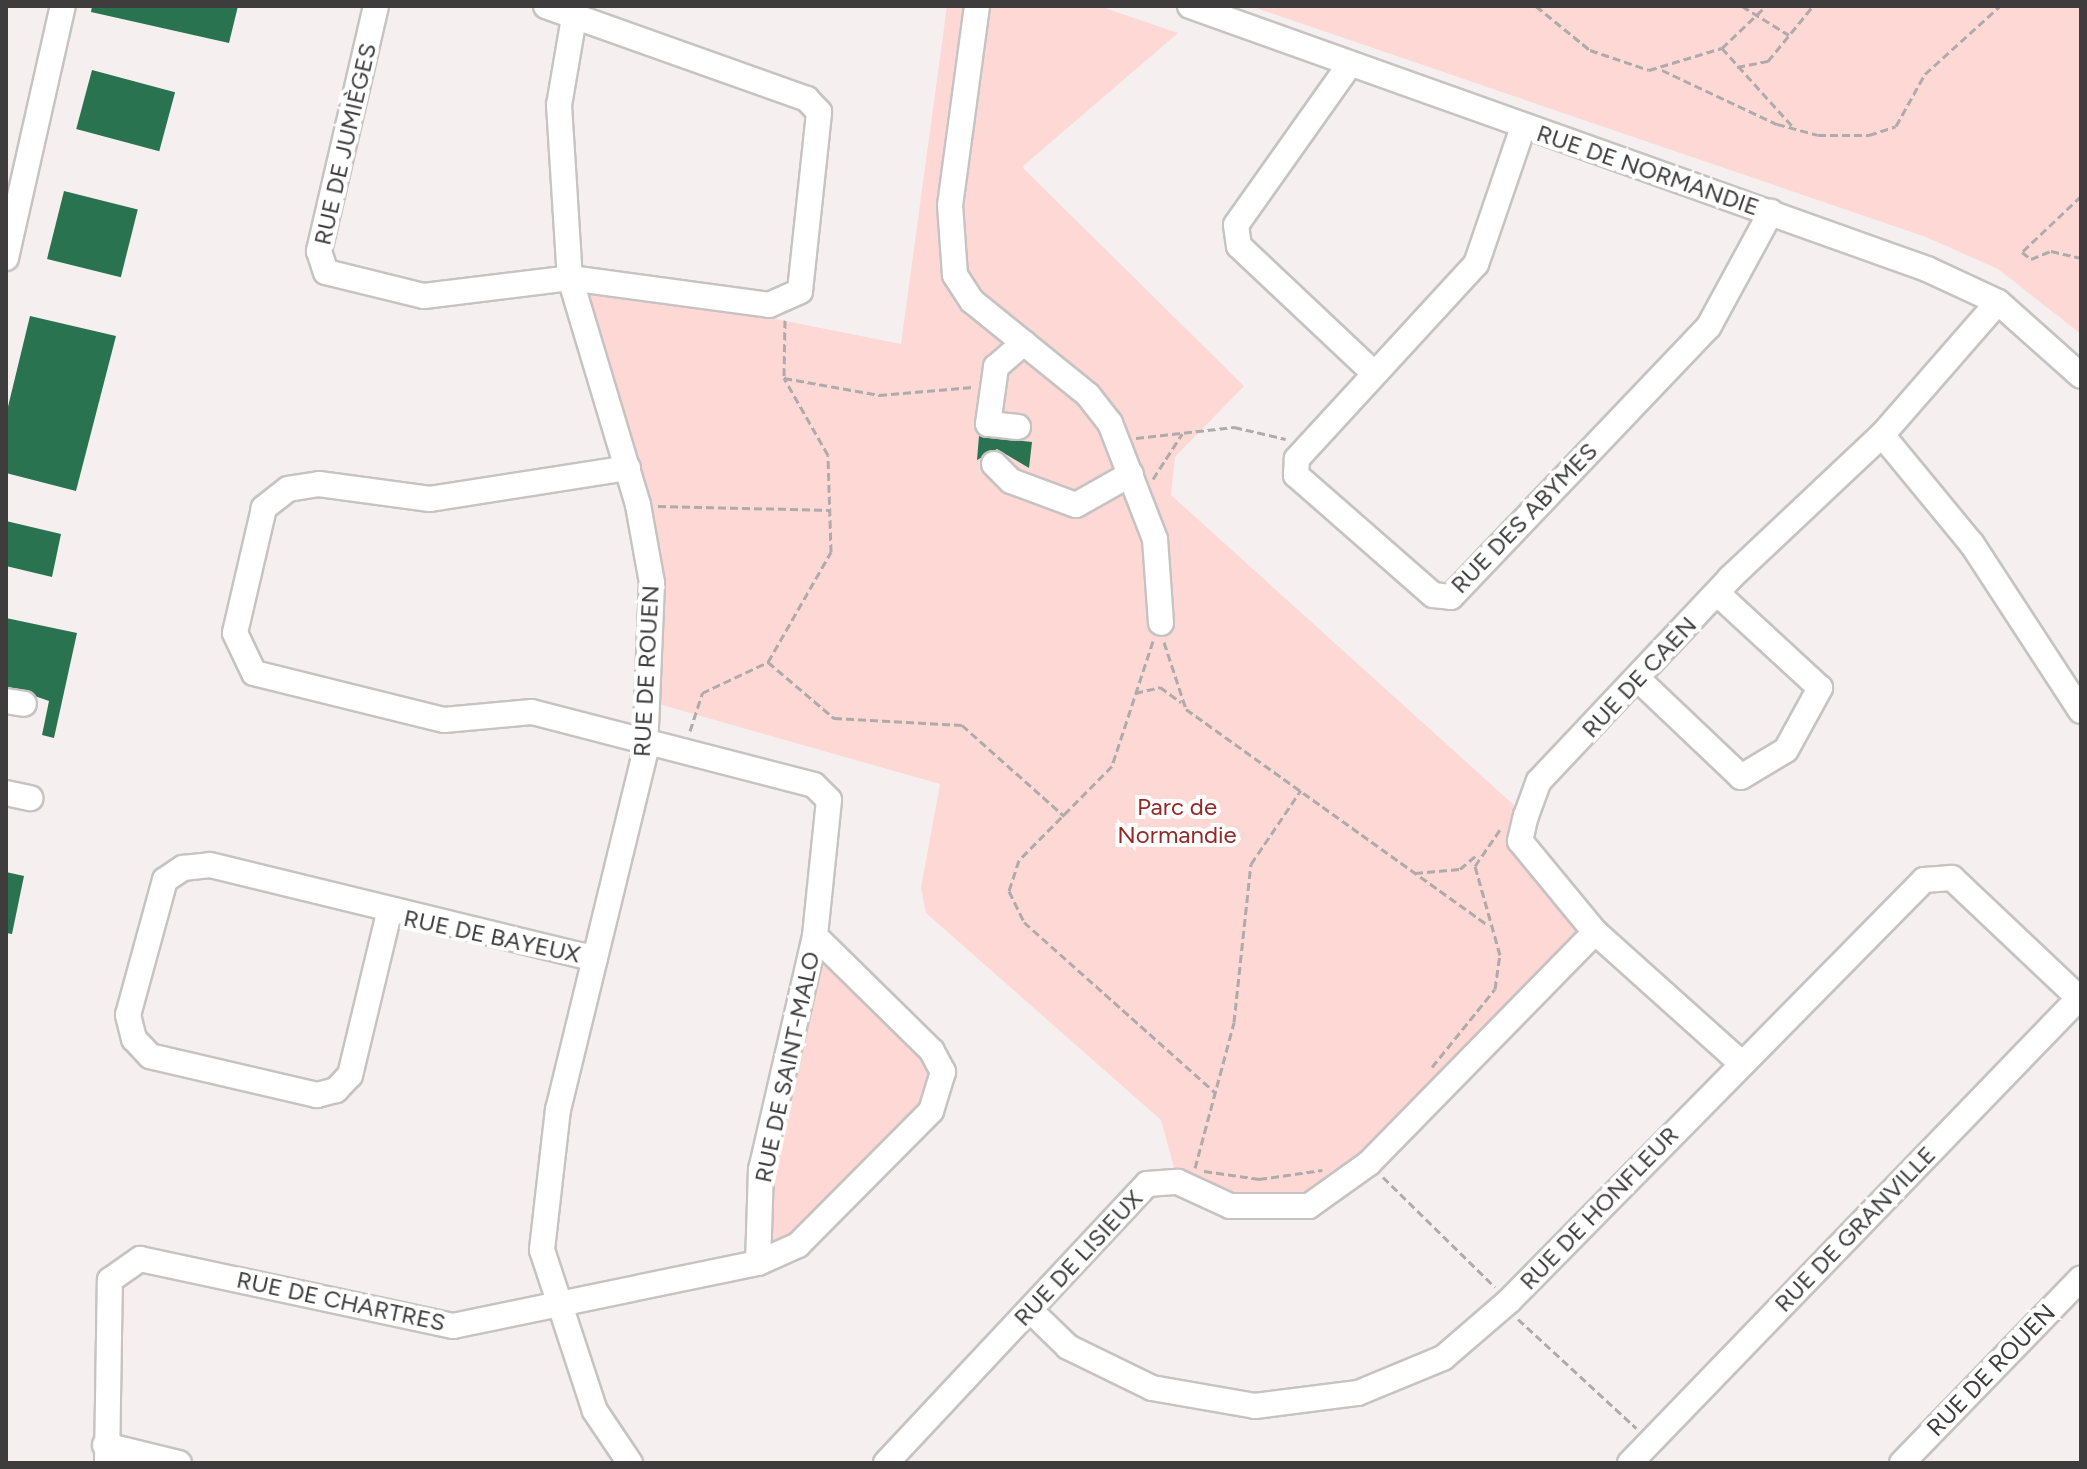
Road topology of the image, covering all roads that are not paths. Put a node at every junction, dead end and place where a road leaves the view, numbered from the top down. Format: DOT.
graph roads {
  1 [pos="63,6"];
  2 [pos="376,6"];
  3 [pos="546,6"];
  4 [pos="977,6"];
  5 [pos="1190,6"];
  6 [pos="576,9"];
  7 [pos="1350,64"];
  8 [pos="1523,127"];
  9 [pos="1771,212"];
  10 [pos="6,258"];
  11 [pos="570,278"];
  12 [pos="1998,302"];
  13 [pos="1024,343"];
  14 [pos="1374,373"];
  15 [pos="2081,376"];
  16 [pos="1018,427"];
  17 [pos="1882,435"];
  18 [pos="994,464"];
  19 [pos="628,468"];
  20 [pos="1131,474"];
  21 [pos="1717,593"];
  22 [pos="1161,623"];
  23 [pos="1640,681"];
  24 [pos="2081,711"];
  25 [pos="645,744"];
  26 [pos="389,913"];
  27 [pos="1595,932"];
  28 [pos="815,936"];
  29 [pos="595,959"];
  30 [pos="2080,997"];
  31 [pos="1740,1062"];
  32 [pos="758,1263"];
  33 [pos="2081,1278"];
  34 [pos="557,1309"];
  35 [pos="1030,1310"];
  36 [pos="106,1454"];
  37 [pos="894,1460"];
  38 [pos="179,1463"];
  39 [pos="630,1463"];
  40 [pos="1630,1463"];
  41 [pos="1902,1463"];
  1 -- 10 [label="street"];
  2 -- 11 [label="street, RUE DE JUMIÈGES"];
  3 -- 6 [label="street"];
  4 -- 13 [label="street"];
  5 -- 7 [label="street, RUE DE NORMANDIE"];
  6 -- 11 [label="street, RUE DE ROUEN"];
  6 -- 11 [label="street"];
  7 -- 8 [label="street, RUE DE NORMANDIE"];
  7 -- 14 [label="street"];
  8 -- 9 [label="street, RUE DE NORMANDIE"];
  8 -- 14 [label="street, RUE DES ABYMES"];
  9 -- 12 [label="street, RUE DE NORMANDIE"];
  9 -- 14 [label="street, RUE DES ABYMES"];
  11 -- 19 [label="street, RUE DE ROUEN"];
  12 -- 15 [label="street, RUE DE NORMANDIE"];
  12 -- 17 [label="street, RUE DE CAEN"];
  13 -- 16 [label="street"];
  13 -- 20 [label="street"];
  17 -- 21 [label="street, RUE DE CAEN"];
  17 -- 24 [label="street"];
  18 -- 20 [label="street"];
  19 -- 25 [label="street, RUE DE ROUEN"];
  19 -- 25 [label="street, RUE DE SAINT-MALO"];
  20 -- 22 [label="street"];
  21 -- 23 [label="street, RUE DE CAEN"];
  21 -- 23 [label="street"];
  23 -- 27 [label="street, RUE DE CAEN"];
  25 -- 28 [label="street, RUE DE SAINT-MALO"];
  25 -- 29 [label="street, RUE DE ROUEN"];
  26 -- 26 [label="street, RUE DE BAYEUX"];
  26 -- 29 [label="street, RUE DE BAYEUX"];
  27 -- 31 [label="street, RUE DE CAEN"];
  27 -- 35 [label="street, RUE DE LISIEUX"];
  28 -- 32 [label="street, RUE DE SAINT-MALO"];
  28 -- 32 [label="street, RUE DE SAINT-MALO"];
  29 -- 34 [label="street, RUE DE ROUEN"];
  30 -- 31 [label="street, RUE DE HONFLEUR"];
  30 -- 40 [label="street, RUE DE GRANVILLE"];
  31 -- 35 [label="street, RUE DE HONFLEUR"];
  32 -- 34 [label="street, RUE DE CHARTRES"];
  33 -- 41 [label="street, RUE DE ROUEN"];
  34 -- 36 [label="street, RUE DE CHARTRES"];
  34 -- 39 [label="street, RUE DE ROUEN"];
  35 -- 37 [label="street, RUE DE LISIEUX"];
  36 -- 38 [label="street"];
}
